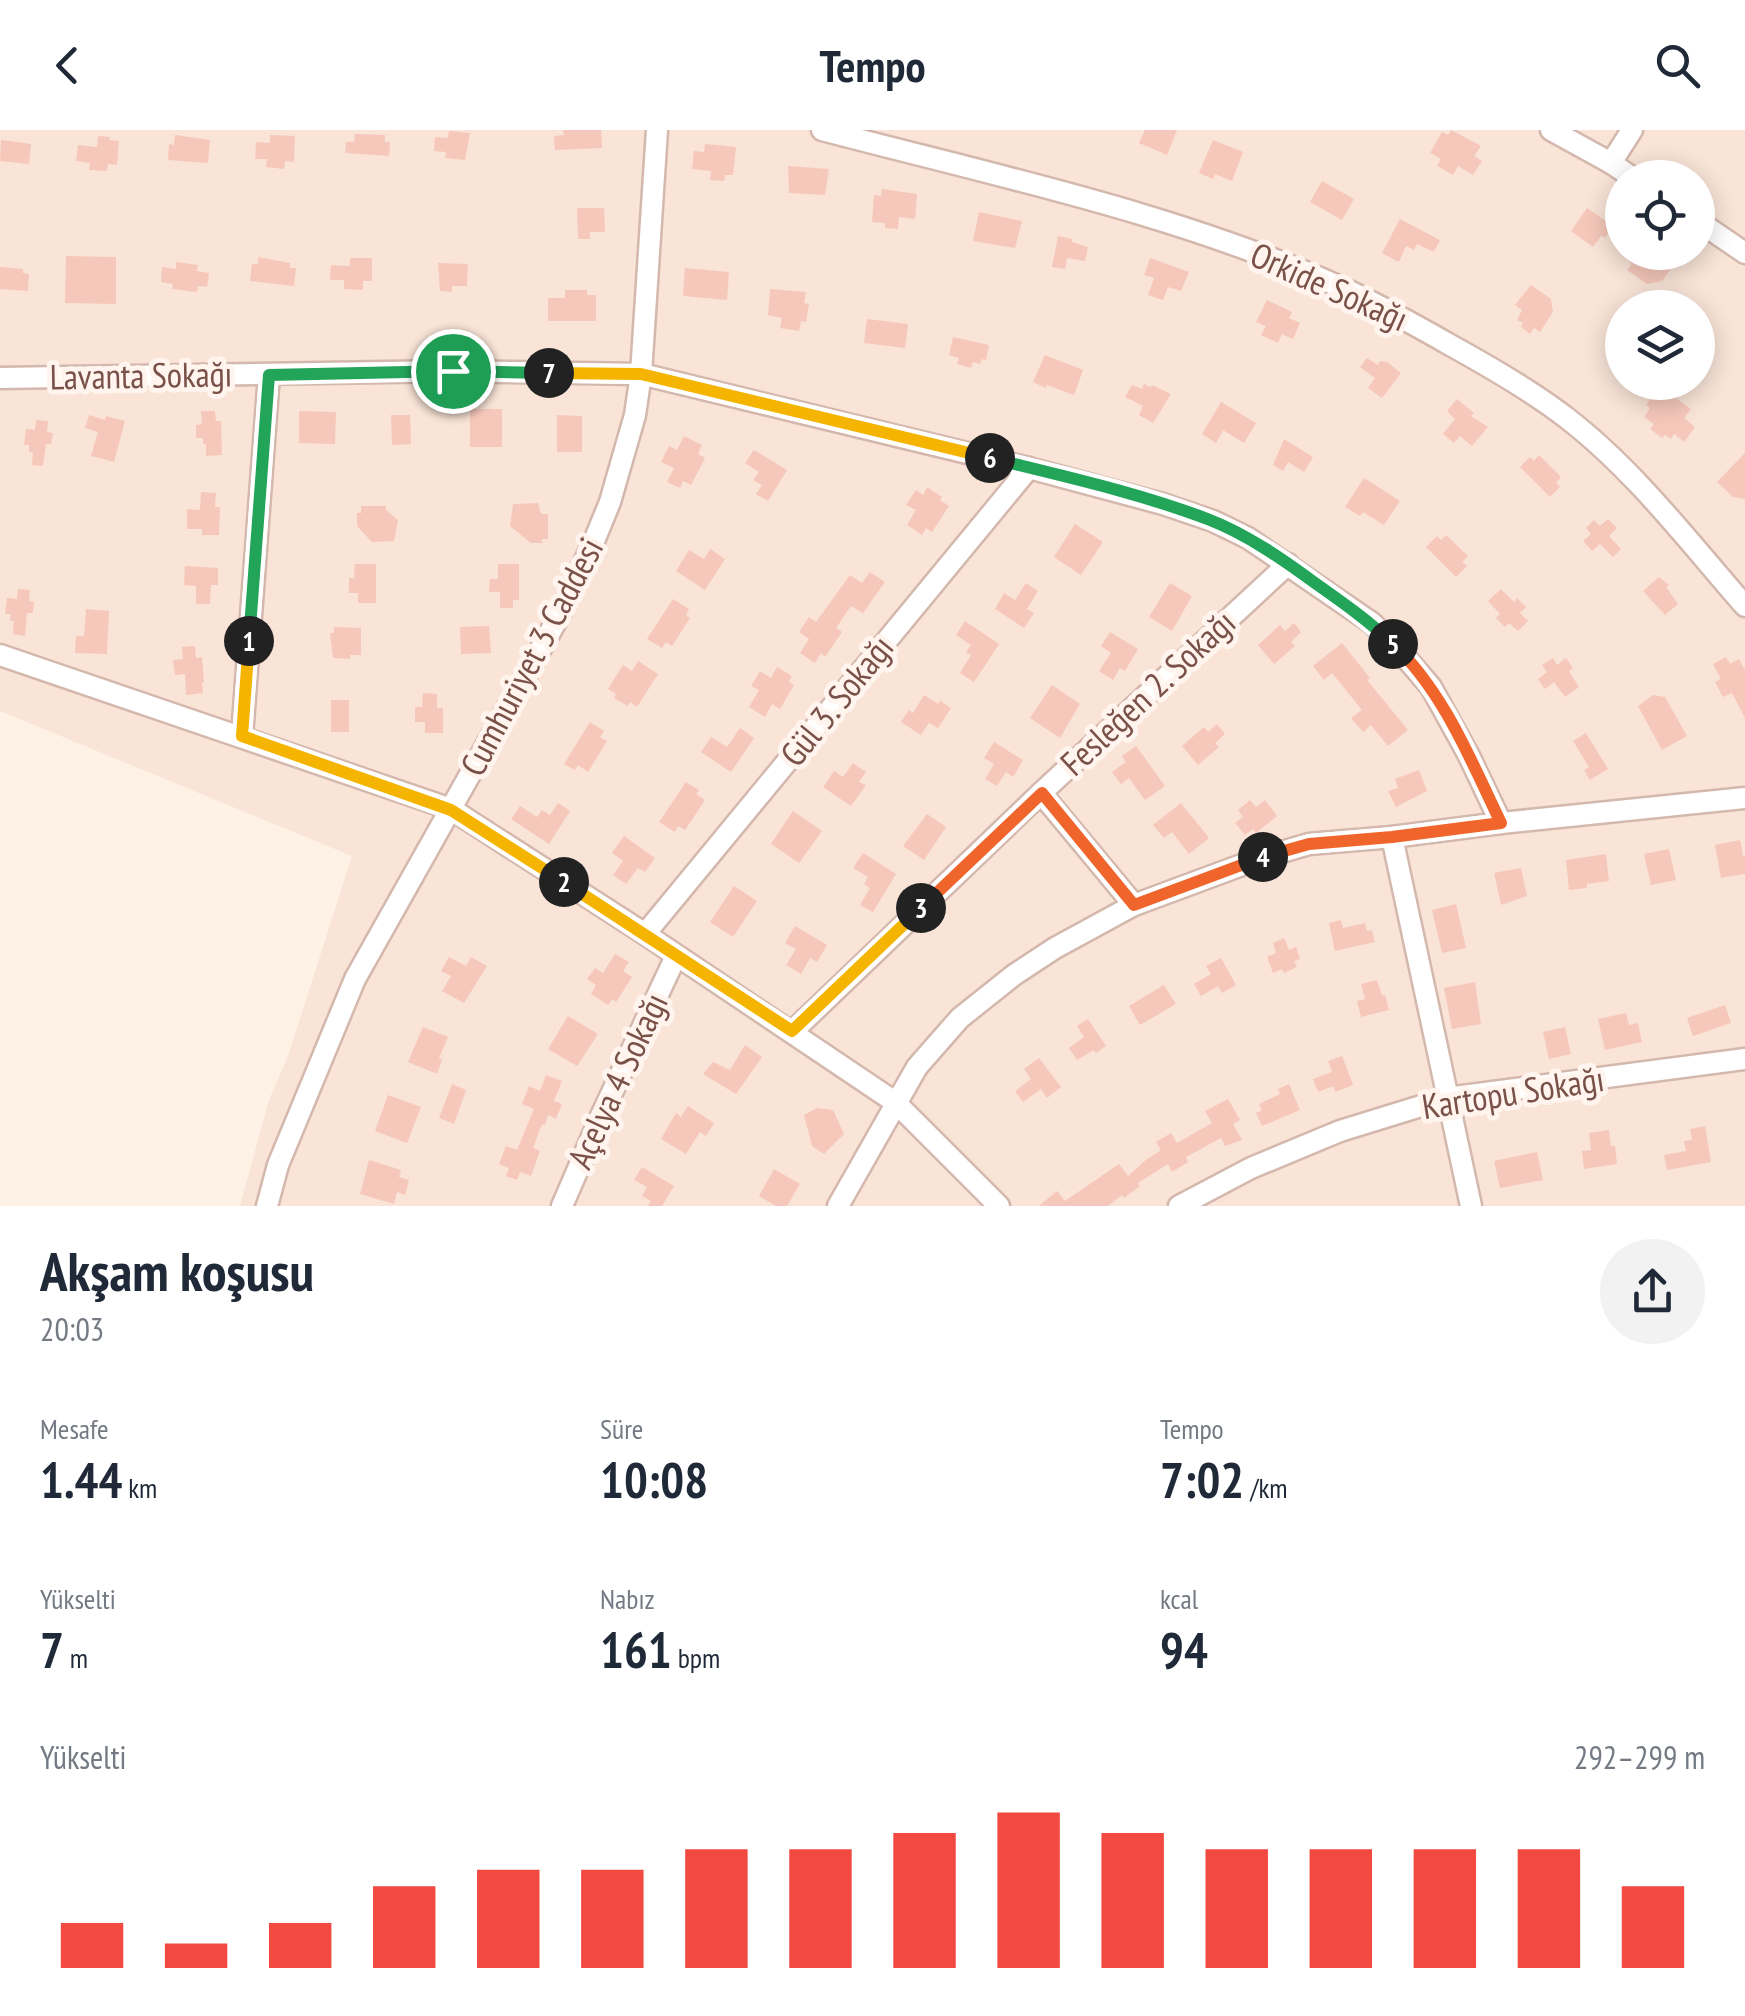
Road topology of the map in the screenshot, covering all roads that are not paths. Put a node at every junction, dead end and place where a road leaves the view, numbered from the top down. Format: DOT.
graph roads {
  1 [pos="657,130"];
  2 [pos="822,130"];
  3 [pos="1551,130"];
  4 [pos="1632,130"];
  5 [pos="1606,160"];
  6 [pos="1613,160"];
  7 [pos="1715,233"];
  8 [pos="1745,253"];
  9 [pos="641,374"];
  10 [pos="269,375"];
  11 [pos="0,378"];
  12 [pos="1029,468"];
  13 [pos="1288,564"];
  14 [pos="1745,606"];
  15 [pos="0,655"];
  16 [pos="242,736"];
  17 [pos="1042,793"];
  18 [pos="1745,798"];
  19 [pos="451,810"];
  20 [pos="1501,823"];
  21 [pos="1392,837"];
  22 [pos="1134,905"];
  23 [pos="645,934"];
  24 [pos="676,956"];
  25 [pos="792,1031"];
  26 [pos="1745,1059"];
  27 [pos="1447,1098"];
  28 [pos="895,1102"];
  29 [pos="267,1206"];
  30 [pos="562,1206"];
  31 [pos="838,1206"];
  32 [pos="999,1206"];
  33 [pos="1179,1206"];
  34 [pos="1471,1206"];
  1 -- 9 [label="street, Cumhuriyet 3 Caddesi"];
  2 -- 14 [label="street, Orkide Sokağı"];
  3 -- 5 [label="street"];
  4 -- 6 [label="street"];
  7 -- 8 [label="street"];
  9 -- 10 [label="street, Lavanta Sokağı"];
  9 -- 12 [label="street, Lavanta Sokağı"];
  9 -- 19 [label="street, Cumhuriyet 3 Caddesi"];
  10 -- 11 [label="street, Lavanta Sokağı"];
  10 -- 16 [label="street"];
  12 -- 13 [label="street, Lavanta Sokağı"];
  12 -- 23 [label="street, Gül 3. Sokağı"];
  13 -- 17 [label="street, Fesleğen 2. Sokağı"];
  13 -- 20 [label="street, Lavanta Sokağı"];
  15 -- 16 [label="street"];
  16 -- 19 [label="street"];
  17 -- 22 [label="street"];
  17 -- 25 [label="street, Fesleğen 2. Sokağı"];
  18 -- 20 [label="street"];
  19 -- 23 [label="street"];
  19 -- 29 [label="street, Cumhuriyet 3 Caddesi"];
  20 -- 21 [label="street"];
  21 -- 22 [label="street"];
  21 -- 27 [label="street"];
  22 -- 28 [label="street"];
  23 -- 24 [label="street"];
  24 -- 25 [label="street"];
  24 -- 30 [label="street, Açelya 4 Sokağı"];
  25 -- 28 [label="street"];
  26 -- 27 [label="street, Kartopu Sokağı"];
  27 -- 33 [label="street, Kartopu Sokağı"];
  27 -- 34 [label="street"];
  28 -- 31 [label="street"];
  28 -- 32 [label="street"];
}
